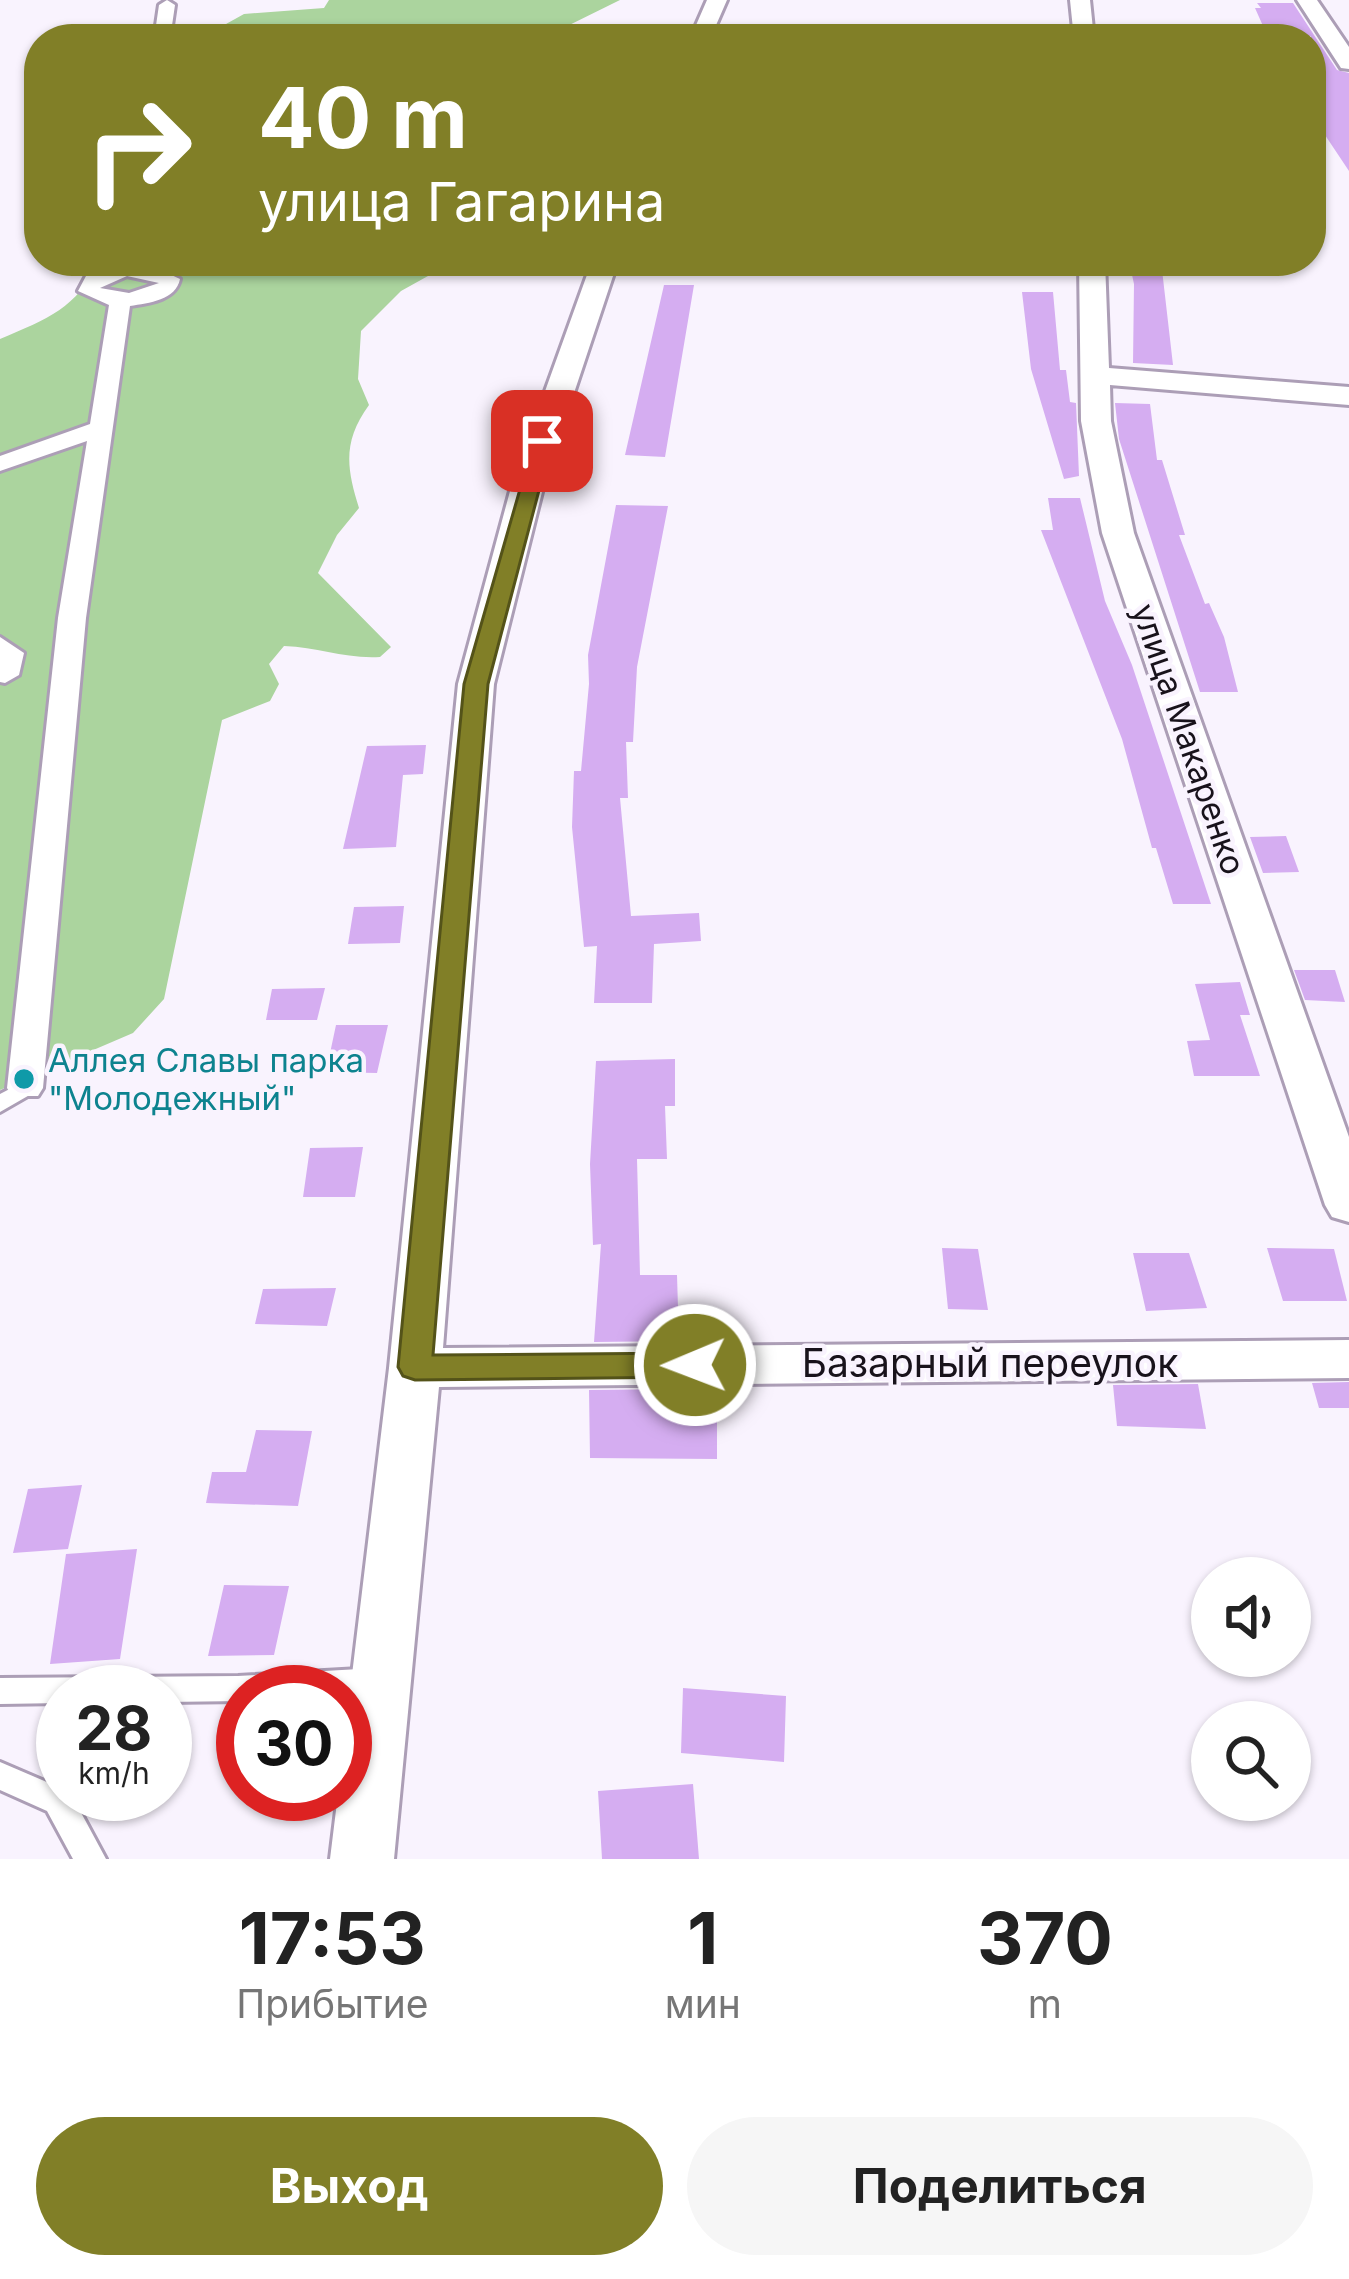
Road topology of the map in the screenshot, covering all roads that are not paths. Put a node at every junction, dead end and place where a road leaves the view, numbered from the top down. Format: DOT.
graph roads {
  1 [pos="1326,25"];
  2 [pos="1346,52"];
  3 [pos="600,276"];
  4 [pos="1092,276"];
  5 [pos="124,277"];
  6 [pos="1093,375"];
  7 [pos="1349,395"];
  8 [pos="100,428"];
  9 [pos="0,464"];
  10 [pos="0,644"];
  11 [pos="5,675"];
  12 [pos="25,1088"];
  13 [pos="0,1105"];
  14 [pos="1349,1204"];
  15 [pos="1349,1360"];
  16 [pos="415,1367"];
  17 [pos="380,1681"];
  18 [pos="0,1690"];
  19 [pos="0,1776"];
  20 [pos="90,1859"];
  21 [pos="362,1859"];
  1 -- 2 [label="street"];
  3 -- 16 [label="street"];
  4 -- 6 [label="street, улица Макаренко"];
  5 -- 8 [label="street"];
  6 -- 7 [label="street"];
  6 -- 14 [label="street, улица Макаренко"];
  8 -- 9 [label="street"];
  8 -- 12 [label="street"];
  10 -- 11 [label="street"];
  12 -- 13 [label="lane"];
  15 -- 16 [label="street, Базарный переулок"];
  16 -- 17 [label="street"];
  17 -- 18 [label="lane"];
  17 -- 21 [label="street"];
  19 -- 20 [label="lane"];
}
